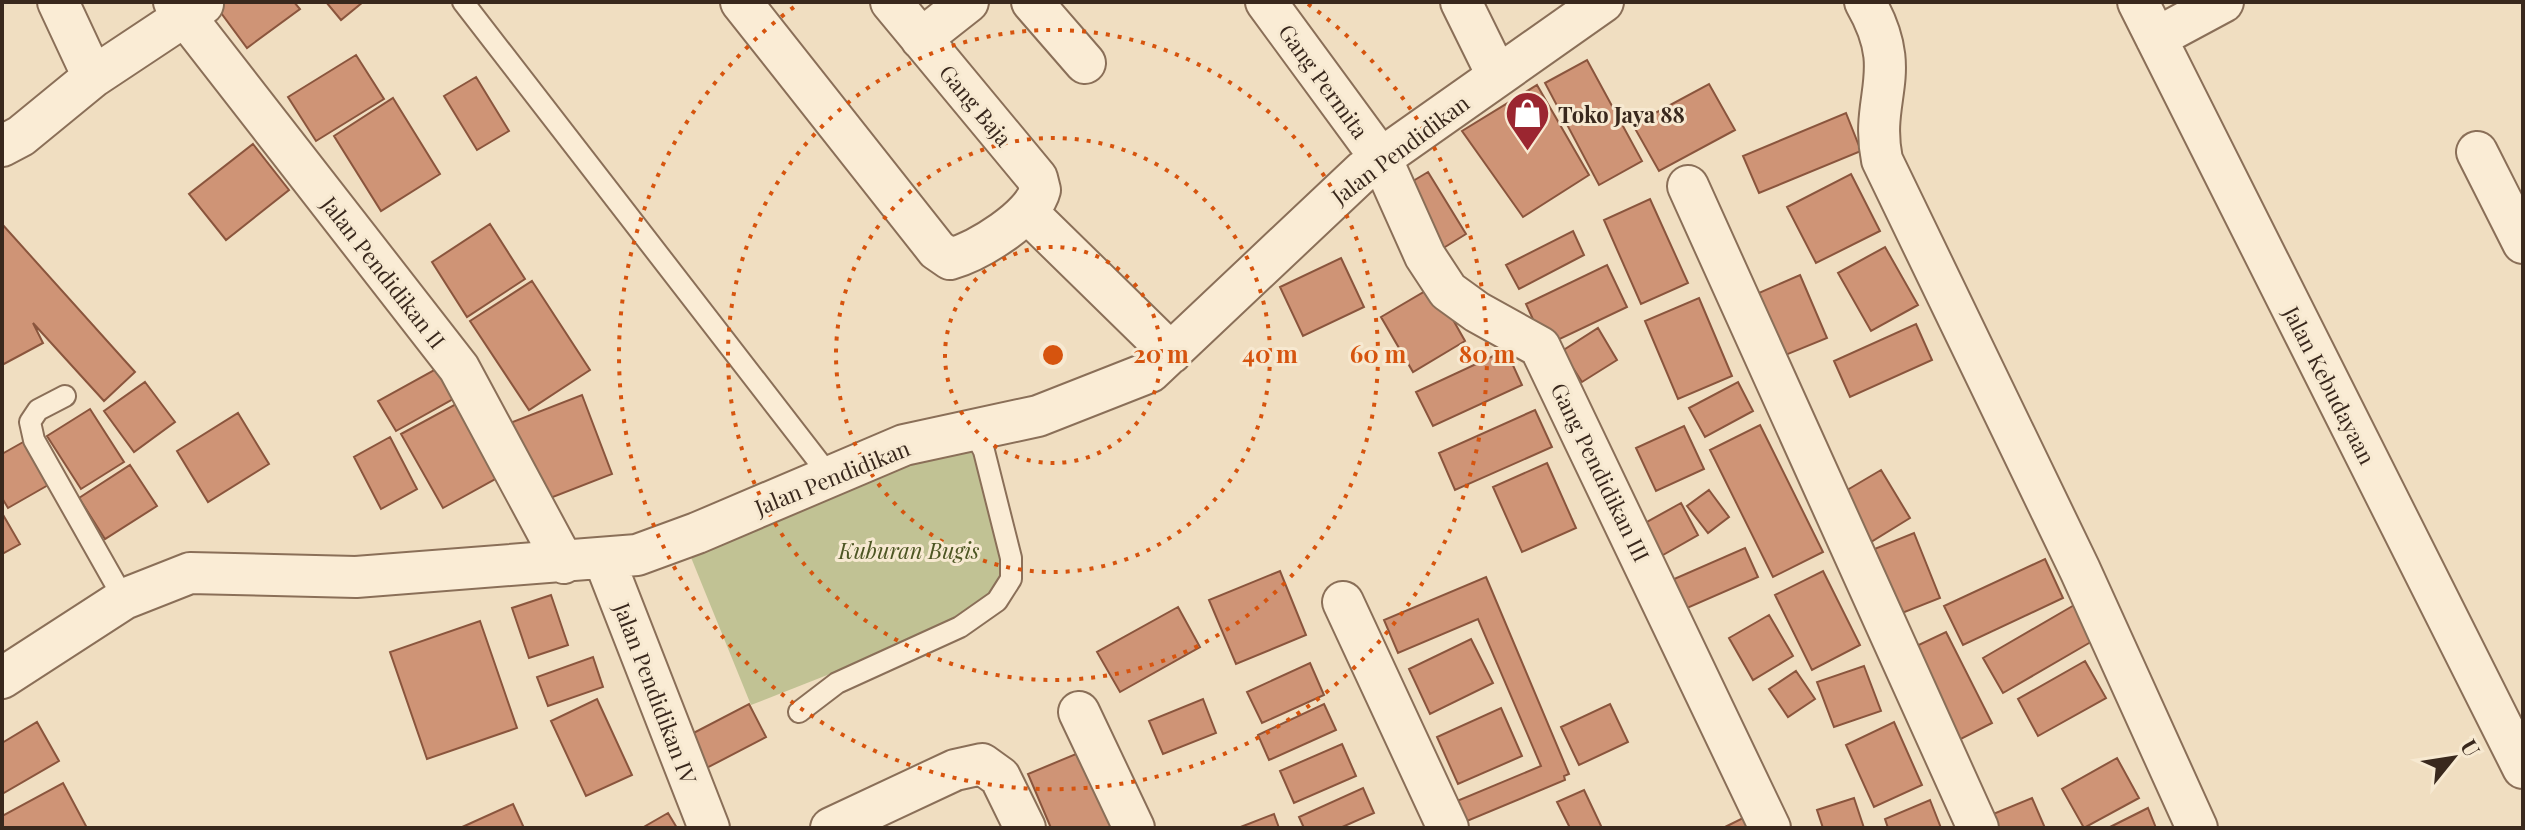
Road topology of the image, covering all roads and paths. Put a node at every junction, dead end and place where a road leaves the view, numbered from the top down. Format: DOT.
graph roads {
  1 [pos="58,2"];
  2 [pos="463,2"];
  3 [pos="741,2"];
  4 [pos="891,2"];
  5 [pos="968,2"];
  6 [pos="1032,2"];
  7 [pos="1266,2"];
  8 [pos="1461,2"];
  9 [pos="1603,2"];
  10 [pos="1865,2"];
  11 [pos="2138,2"];
  12 [pos="2223,2"];
  13 [pos="188,8"];
  14 [pos="2156,38"];
  15 [pos="921,39"];
  16 [pos="1085,63"];
  17 [pos="1497,75"];
  18 [pos="93,77"];
  19 [pos="2,146"];
  20 [pos="2477,152"];
  21 [pos="1382,160"];
  22 [pos="1688,186"];
  23 [pos="1028,213"];
  24 [pos="2523,243"];
  25 [pos="1171,353"];
  26 [pos="65,396"];
  27 [pos="974,432"];
  28 [pos="829,475"];
  29 [pos="604,559"];
  30 [pos="564,563"];
  31 [pos="124,599"];
  32 [pos="1343,602"];
  33 [pos="2,678"];
  34 [pos="799,712"];
  35 [pos="1079,712"];
  36 [pos="2523,768"];
  37 [pos="709,828"];
  38 [pos="831,828"];
  39 [pos="1025,828"];
  40 [pos="1134,828"];
  41 [pos="1448,828"];
  42 [pos="1770,828"];
  43 [pos="1978,828"];
  44 [pos="2197,828"];
  1 -- 18 [label="street"];
  2 -- 28 [label="lane"];
  3 -- 23 [label="street"];
  4 -- 15 [label="street, Gang Baja"];
  5 -- 15 [label="street"];
  6 -- 16 [label="street"];
  7 -- 21 [label="street, Gang Permita"];
  8 -- 17 [label="street"];
  9 -- 17 [label="street, Jalan Pendidikan"];
  10 -- 44 [label="street"];
  11 -- 14 [label="street, Jalan Kebudayaan"];
  12 -- 14 [label="street"];
  13 -- 18 [label="street"];
  13 -- 30 [label="street, Jalan Pendidikan II"];
  14 -- 36 [label="street, Jalan Kebudayaan"];
  15 -- 23 [label="street, Gang Baja"];
  17 -- 21 [label="street, Jalan Pendidikan"];
  18 -- 19 [label="street"];
  20 -- 24 [label="street"];
  21 -- 25 [label="street, Jalan Pendidikan"];
  21 -- 42 [label="street, Gang Pendidikan III"];
  22 -- 43 [label="street"];
  23 -- 25 [label="street"];
  25 -- 27 [label="street, Jalan Pendidikan"];
  26 -- 31 [label="lane"];
  27 -- 28 [label="street, Jalan Pendidikan"];
  27 -- 34 [label="lane"];
  28 -- 29 [label="street, Jalan Pendidikan"];
  29 -- 30 [label="street, Jalan Pendidikan"];
  29 -- 37 [label="street, Jalan Pendidikan IV"];
  30 -- 31 [label="street, Jalan Pendidikan"];
  31 -- 33 [label="street, Jalan Pendidikan"];
  32 -- 41 [label="street"];
  35 -- 40 [label="street"];
  38 -- 39 [label="street"];
}
